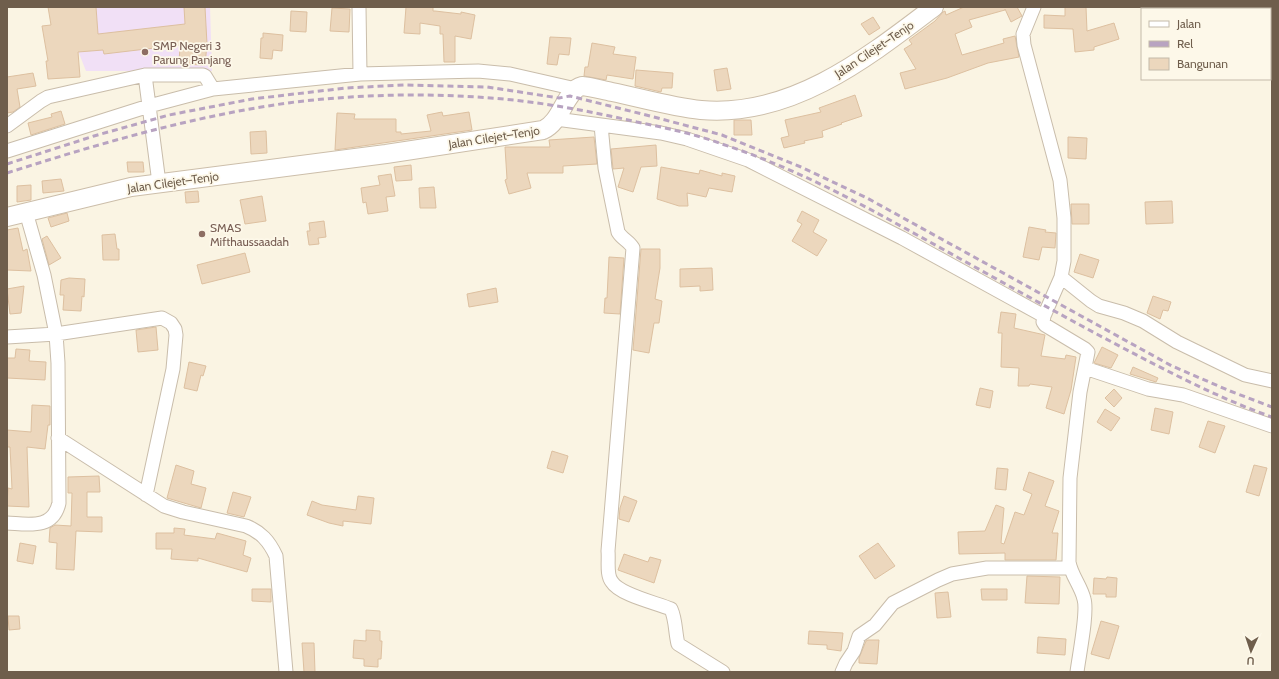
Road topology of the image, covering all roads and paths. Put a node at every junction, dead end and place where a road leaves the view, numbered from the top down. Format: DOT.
graph roads {
  1 [pos="359,7"];
  2 [pos="934,7"];
  3 [pos="1034,7"];
  4 [pos="360,74"];
  5 [pos="145,75"];
  6 [pos="213,89"];
  7 [pos="576,89"];
  8 [pos="149,106"];
  9 [pos="556,120"];
  10 [pos="601,125"];
  11 [pos="7,126"];
  12 [pos="7,151"];
  13 [pos="159,183"];
  14 [pos="26,212"];
  15 [pos="7,217"];
  16 [pos="1061,278"];
  17 [pos="1044,316"];
  18 [pos="56,334"];
  19 [pos="7,337"];
  20 [pos="1085,368"];
  21 [pos="1272,381"];
  22 [pos="1272,426"];
  23 [pos="58,438"];
  24 [pos="146,496"];
  25 [pos="7,523"];
  26 [pos="1070,568"];
  27 [pos="286,672"];
  28 [pos="723,672"];
  29 [pos="842,672"];
  30 [pos="1077,672"];
  1 -- 4 [label="street"];
  2 -- 7 [label="main road, Jalan Cilejet–Tenjo"];
  3 -- 16 [label="street"];
  4 -- 6 [label="street"];
  4 -- 7 [label="street"];
  5 -- 6 [label="street"];
  5 -- 8 [label="street"];
  5 -- 11 [label="street"];
  6 -- 8 [label="street"];
  7 -- 9 [label="main road, Jalan Cilejet–Tenjo"];
  8 -- 12 [label="street"];
  8 -- 13 [label="street"];
  9 -- 10 [label="street"];
  9 -- 13 [label="main road, Jalan Cilejet–Tenjo"];
  10 -- 17 [label="street"];
  10 -- 28 [label="street"];
  13 -- 14 [label="main road, Jalan Cilejet–Tenjo"];
  14 -- 15 [label="main road, Jalan Cilejet–Tenjo"];
  14 -- 18 [label="street"];
  16 -- 17 [label="street"];
  16 -- 21 [label="street"];
  17 -- 20 [label="street"];
  18 -- 19 [label="street"];
  18 -- 23 [label="street"];
  18 -- 24 [label="street"];
  20 -- 22 [label="street"];
  20 -- 26 [label="street"];
  23 -- 24 [label="street"];
  23 -- 25 [label="street"];
  24 -- 27 [label="street"];
  26 -- 29 [label="street"];
  26 -- 30 [label="street"];
}
